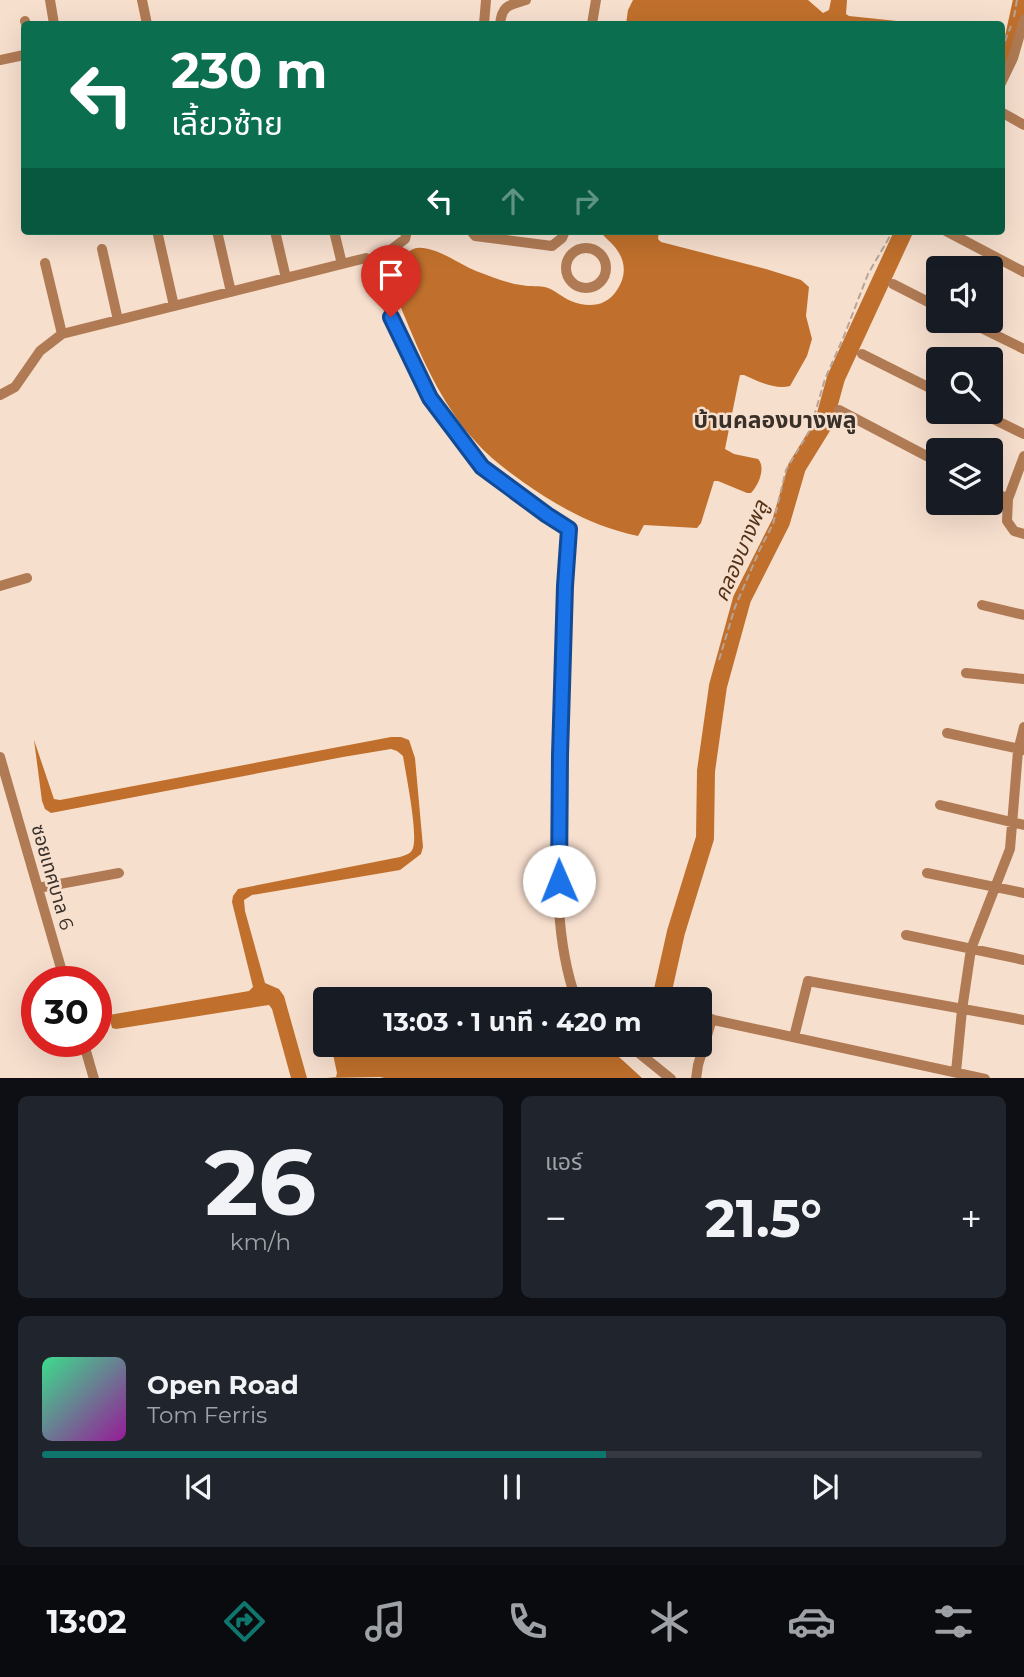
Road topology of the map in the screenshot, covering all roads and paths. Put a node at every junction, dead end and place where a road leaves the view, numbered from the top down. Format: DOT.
graph roads {
  1 [pos="50,0"];
  2 [pos="142,0"];
  3 [pos="486,0"];
  4 [pos="526,0"];
  5 [pos="596,0"];
  6 [pos="1017,0"];
  7 [pos="1024,20"];
  8 [pos="54,21"];
  9 [pos="146,21"];
  10 [pos="484,21"];
  11 [pos="500,21"];
  12 [pos="592,21"];
  13 [pos="1005,40"];
  14 [pos="21,56"];
  15 [pos="0,61"];
  16 [pos="1005,75"];
  17 [pos="1005,114"];
  18 [pos="1024,125"];
  19 [pos="158,235"];
  20 [pos="218,235"];
  21 [pos="276,235"];
  22 [pos="335,235"];
  23 [pos="406,235"];
  24 [pos="474,235"];
  25 [pos="563,235"];
  26 [pos="891,235"];
  27 [pos="954,235"];
  28 [pos="557,243"];
  29 [pos="102,249"];
  30 [pos="570,256"];
  31 [pos="366,258"];
  32 [pos="45,262"];
  33 [pos="342,264"];
  34 [pos="1024,272"];
  35 [pos="286,278"];
  36 [pos="893,284"];
  37 [pos="231,292"];
  38 [pos="926,301"];
  39 [pos="174,306"];
  40 [pos="118,320"];
  41 [pos="991,333"];
  42 [pos="62,334"];
  43 [pos="1024,349"];
  44 [pos="862,354"];
  45 [pos="926,386"];
  46 [pos="0,396"];
  47 [pos="839,410"];
  48 [pos="1002,424"];
  49 [pos="1024,435"];
  50 [pos="926,456"];
  51 [pos="1024,456"];
  52 [pos="1003,496"];
  53 [pos="1008,499"];
  54 [pos="1024,534"];
  55 [pos="27,578"];
  56 [pos="0,586"];
  57 [pos="982,605"];
  58 [pos="1024,615"];
  59 [pos="719,660"];
  60 [pos="967,673"];
  61 [pos="1024,679"];
  62 [pos="1024,727"];
  63 [pos="947,733"];
  64 [pos="1021,749"];
  65 [pos="0,757"];
  66 [pos="4,783"];
  67 [pos="940,805"];
  68 [pos="1018,824"];
  69 [pos="119,873"];
  70 [pos="926,873"];
  71 [pos="994,887"];
  72 [pos="38,888"];
  73 [pos="1024,893"];
  74 [pos="906,934"];
  75 [pos="971,949"];
  76 [pos="1024,960"];
  77 [pos="60,966"];
  78 [pos="572,987"];
  79 [pos="962,1010"];
  80 [pos="712,1019"];
  81 [pos="1024,1020"];
  82 [pos="794,1037"];
  83 [pos="88,1057"];
  84 [pos="644,1057"];
  85 [pos="700,1057"];
  86 [pos="956,1072"];
  87 [pos="94,1078"];
  88 [pos="670,1078"];
  89 [pos="696,1078"];
  90 [pos="981,1078"];
  1 -- 8 [label="street"];
  2 -- 9 [label="street"];
  3 -- 10 [label="street"];
  4 -- 11 [label="street"];
  5 -- 12 [label="street"];
  6 -- 13 [label="path"];
  7 -- 16 [label="street"];
  14 -- 15 [label="street"];
  17 -- 18 [label="street"];
  19 -- 39 [label="street"];
  20 -- 37 [label="street"];
  21 -- 35 [label="street"];
  22 -- 33 [label="street"];
  23 -- 78 [label="street"];
  24 -- 28 [label="street"];
  25 -- 28 [label="street"];
  26 -- 59 [label="path"];
  27 -- 34 [label="street"];
  28 -- 30 [label="street"];
  29 -- 40 [label="street"];
  31 -- 33 [label="street"];
  32 -- 42 [label="street"];
  33 -- 35 [label="street"];
  35 -- 37 [label="street"];
  36 -- 38 [label="street"];
  37 -- 39 [label="street"];
  39 -- 40 [label="street"];
  40 -- 42 [label="street"];
  41 -- 43 [label="street"];
  42 -- 46 [label="street"];
  44 -- 45 [label="street"];
  47 -- 50 [label="street"];
  48 -- 49 [label="street"];
  51 -- 53 [label="street"];
  52 -- 53 [label="street"];
  53 -- 54 [label="street"];
  55 -- 56 [label="street"];
  57 -- 58 [label="street"];
  60 -- 61 [label="street"];
  62 -- 64 [label="street"];
  63 -- 64 [label="street"];
  64 -- 68 [label="street"];
  65 -- 66 [label="street, ซอยเทศบาล 6"];
  66 -- 72 [label="street, ซอยเทศบาล 6"];
  67 -- 68 [label="street"];
  68 -- 71 [label="street"];
  69 -- 72 [label="street"];
  70 -- 71 [label="street"];
  71 -- 73 [label="street"];
  71 -- 75 [label="street"];
  72 -- 77 [label="street, ซอยเทศบาล 6"];
  74 -- 75 [label="street"];
  75 -- 76 [label="street"];
  75 -- 79 [label="street"];
  79 -- 81 [label="street"];
  79 -- 82 [label="street"];
  79 -- 86 [label="street"];
  80 -- 82 [label="street"];
  82 -- 86 [label="street"];
  83 -- 87 [label="street"];
  84 -- 88 [label="street"];
  85 -- 89 [label="street"];
  86 -- 90 [label="street"];
}
